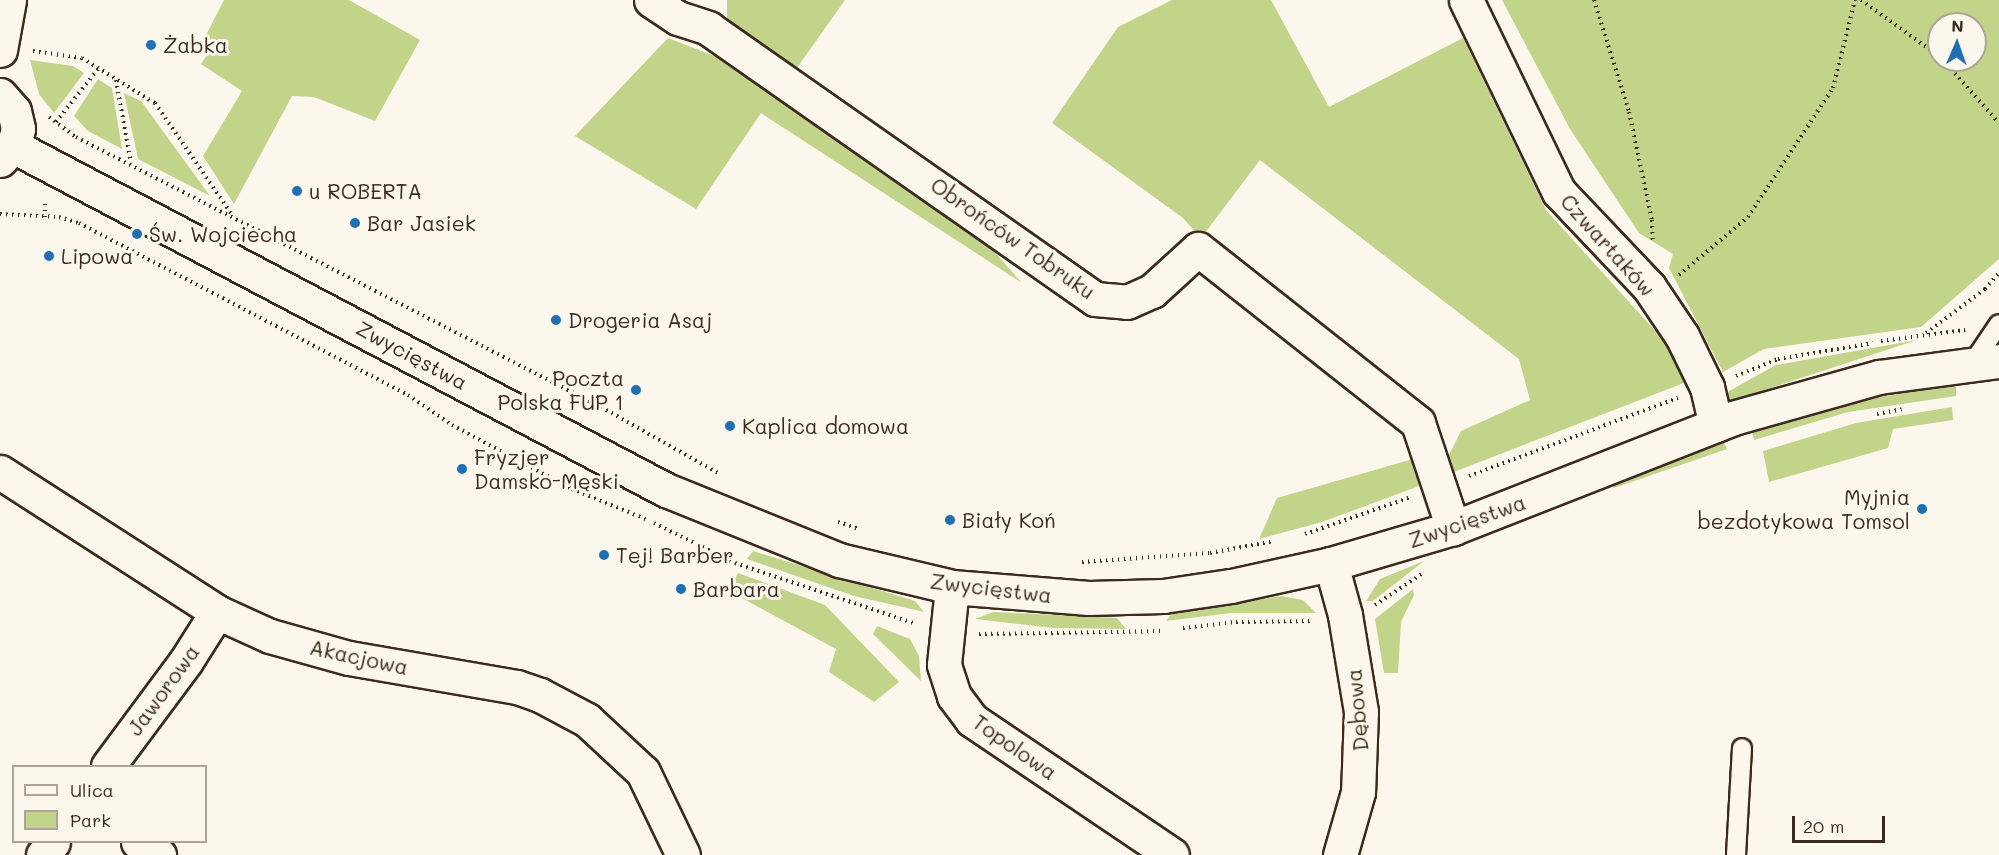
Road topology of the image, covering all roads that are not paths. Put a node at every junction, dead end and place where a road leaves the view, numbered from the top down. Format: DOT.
graph roads {
  1 [pos="9,0"];
  2 [pos="651,0"];
  3 [pos="1466,0"];
  4 [pos="685,9"];
  5 [pos="2,45"];
  6 [pos="0,95"];
  7 [pos="7,153"];
  8 [pos="1998,326"];
  9 [pos="1986,363"];
  10 [pos="1716,425"];
  11 [pos="0,472"];
  12 [pos="1452,528"];
  13 [pos="1331,564"];
  14 [pos="952,587"];
  15 [pos="217,612"];
  16 [pos="1743,748"];
  17 [pos="109,765"];
  18 [pos="52,843"];
  19 [pos="140,843"];
  20 [pos="43,855"];
  21 [pos="159,855"];
  22 [pos="683,855"];
  23 [pos="1172,855"];
  24 [pos="1340,855"];
  25 [pos="1736,855"];
  1 -- 5 [label="street"];
  2 -- 4 [label="street, Obrońców Tobruku"];
  3 -- 10 [label="street, Czwartaków"];
  4 -- 12 [label="street, Obrońców Tobruku"];
  6 -- 7 [label="street"];
  7 -- 14 [label="street, Zwycięstwa"];
  8 -- 9 [label="lane"];
  9 -- 10 [label="street, Zwycięstwa"];
  10 -- 12 [label="street, Zwycięstwa"];
  11 -- 15 [label="street, Akacjowa"];
  12 -- 13 [label="street, Zwycięstwa"];
  13 -- 14 [label="street, Zwycięstwa"];
  13 -- 24 [label="street, Dębowa"];
  14 -- 23 [label="street, Topolowa"];
  15 -- 17 [label="street, Jaworowa"];
  15 -- 22 [label="street, Akacjowa"];
  16 -- 25 [label="lane"];
  18 -- 20 [label="street"];
  19 -- 21 [label="street"];
}
